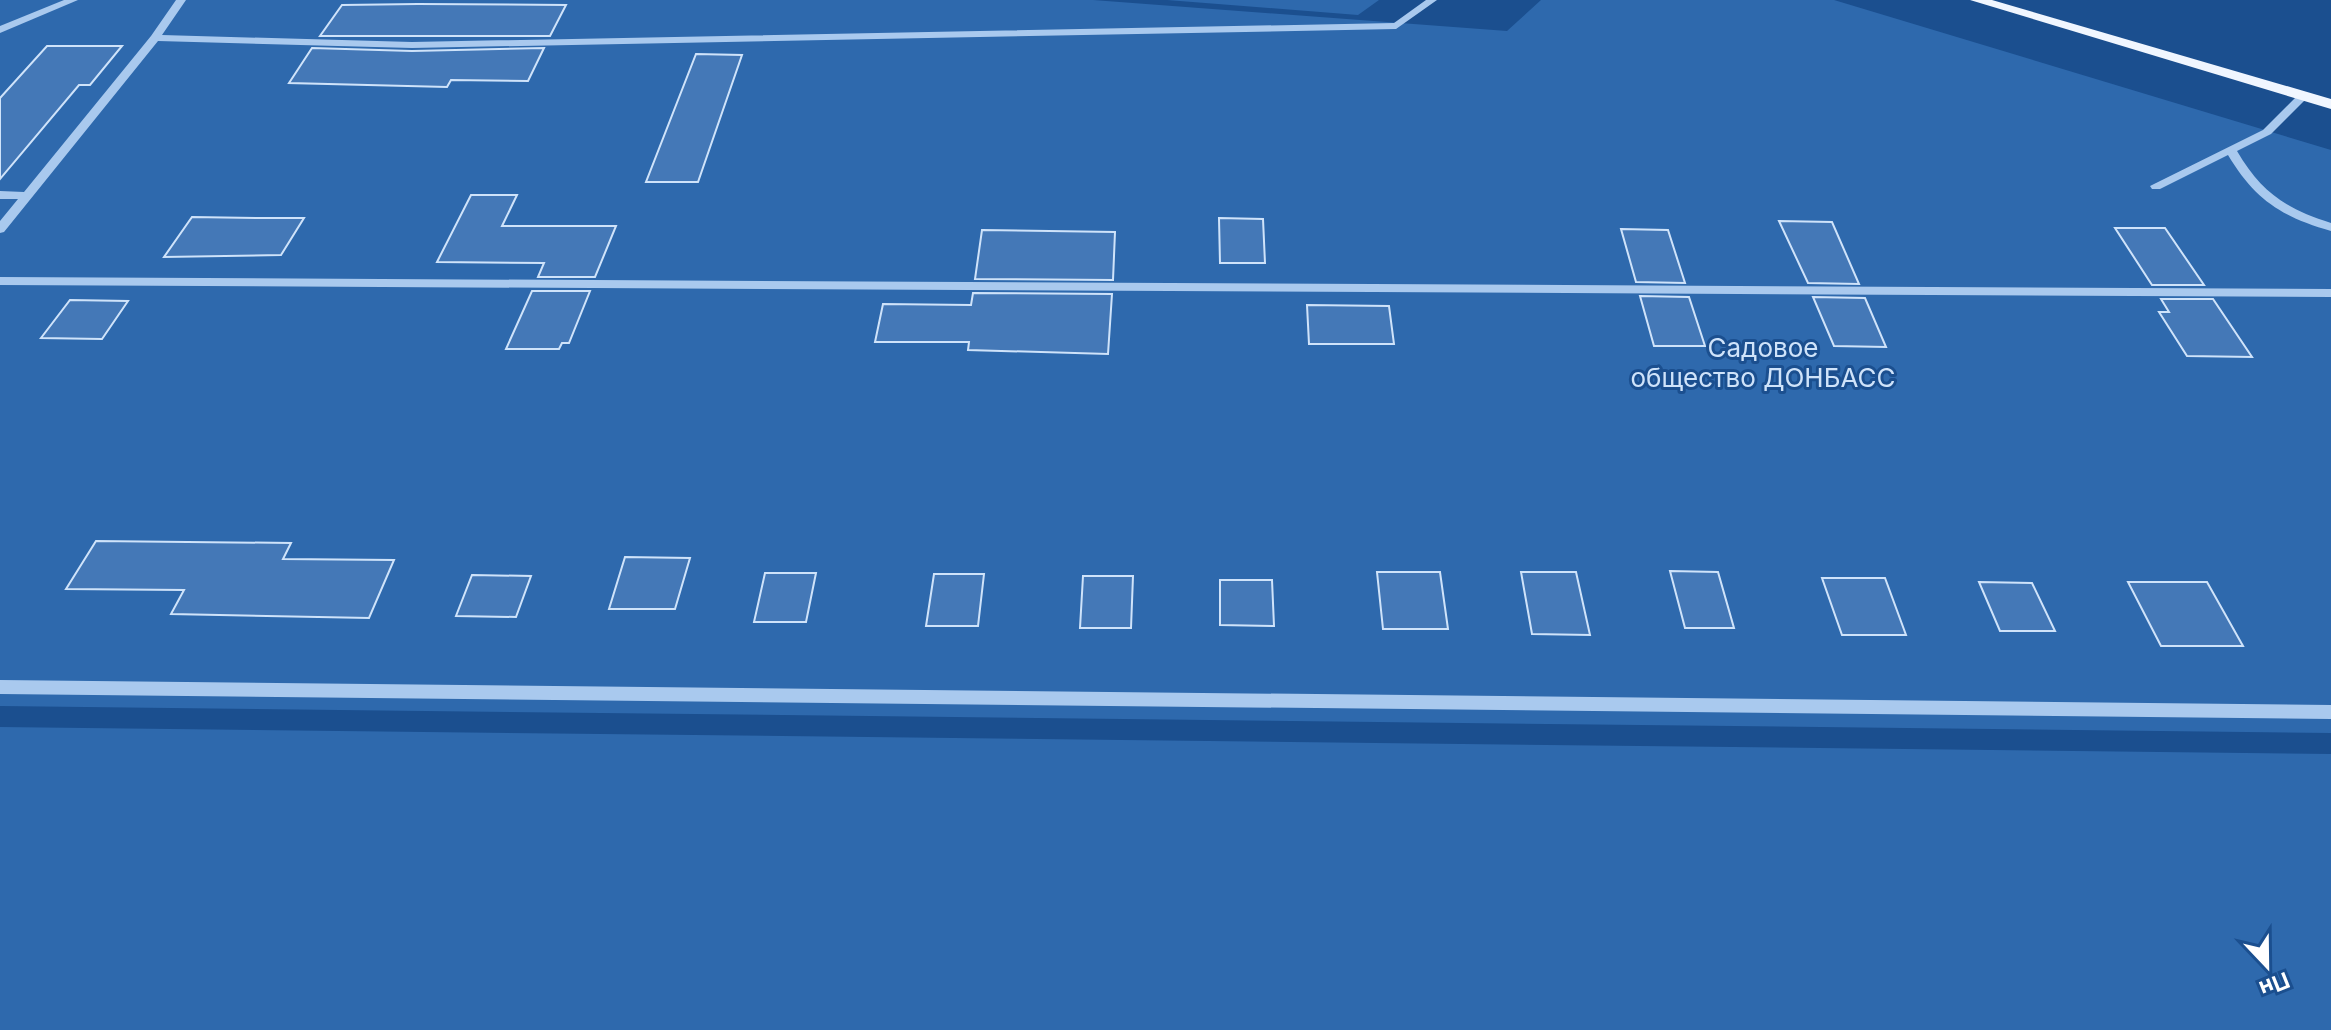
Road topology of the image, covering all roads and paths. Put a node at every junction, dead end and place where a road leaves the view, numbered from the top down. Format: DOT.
graph roads {
  1 [pos="73,0"];
  2 [pos="181,0"];
  3 [pos="1432,0"];
  4 [pos="1977,0"];
  5 [pos="0,30"];
  6 [pos="155,38"];
  7 [pos="2303,96"];
  8 [pos="2331,104"];
  9 [pos="2230,149"];
  10 [pos="2156,186"];
  11 [pos="0,195"];
  12 [pos="26,196"];
  13 [pos="2331,227"];
  14 [pos="0,229"];
  15 [pos="0,281"];
  16 [pos="2331,293"];
  17 [pos="0,687"];
  18 [pos="2331,712"];
  1 -- 5 [label="street"];
  2 -- 6 [label="street"];
  3 -- 6 [label="street"];
  4 -- 7 [label="main road"];
  6 -- 12 [label="street"];
  7 -- 8 [label="main road"];
  7 -- 9 [label="street"];
  9 -- 10 [label="street"];
  9 -- 13 [label="street"];
  11 -- 12 [label="street"];
  12 -- 14 [label="street"];
  15 -- 16 [label="street"];
  17 -- 18 [label="street"];
}
